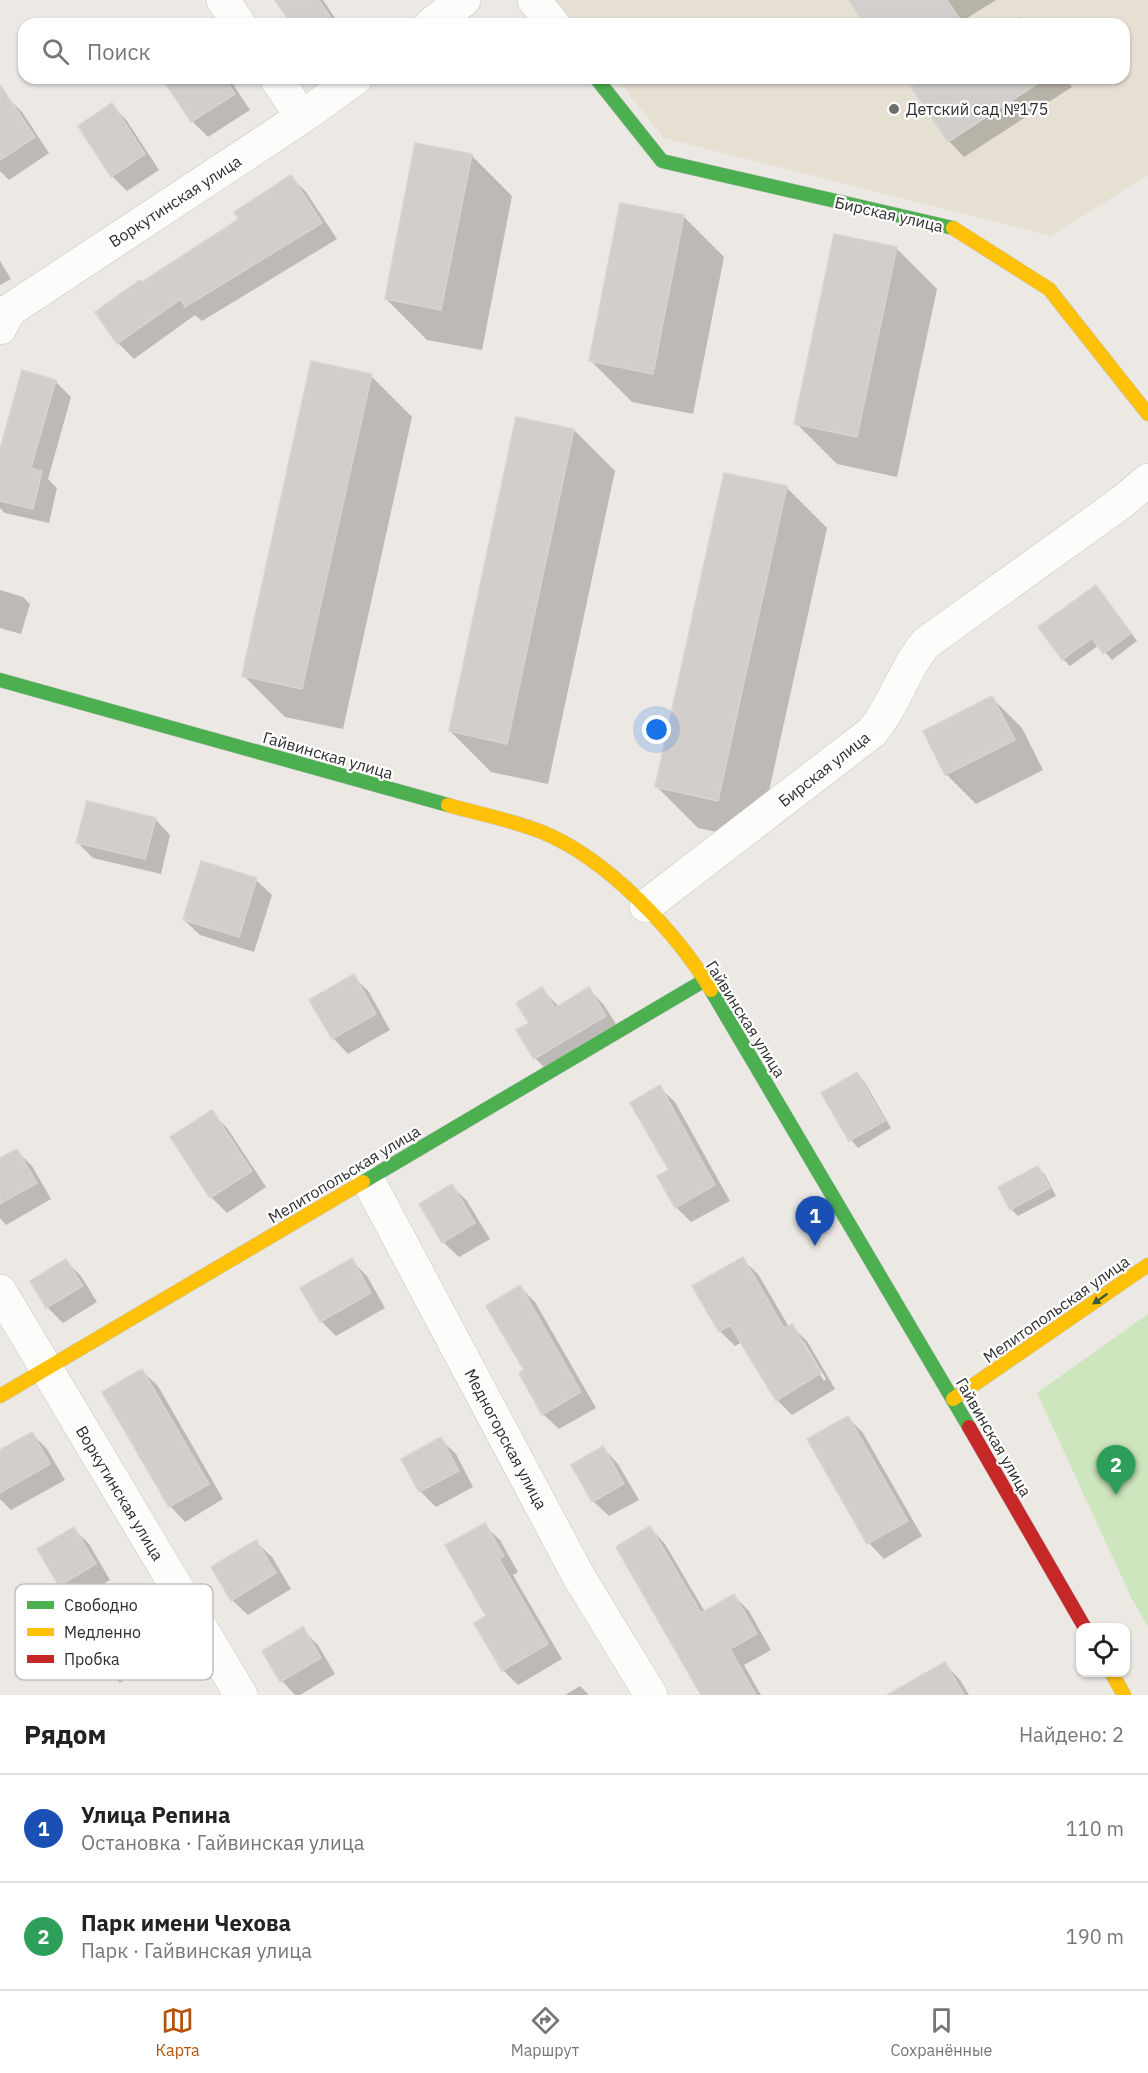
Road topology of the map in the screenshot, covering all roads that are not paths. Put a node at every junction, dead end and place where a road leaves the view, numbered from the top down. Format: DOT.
graph roads {
  1 [pos="223,0"];
  2 [pos="464,0"];
  3 [pos="534,0"];
  4 [pos="235,18"];
  5 [pos="439,18"];
  6 [pos="549,18"];
  7 [pos="280,84"];
  8 [pos="348,84"];
  9 [pos="601,84"];
  10 [pos="302,117"];
  11 [pos="0,328"];
  12 [pos="1148,414"];
  13 [pos="1148,480"];
  14 [pos="0,680"];
  15 [pos="646,906"];
  16 [pos="705,980"];
  17 [pos="368,1180"];
  18 [pos="1148,1266"];
  19 [pos="0,1291"];
  20 [pos="46,1368"];
  21 [pos="0,1396"];
  22 [pos="953,1399"];
  23 [pos="175,1584"];
  24 [pos="1082,1623"];
  25 [pos="213,1648"];
  26 [pos="1114,1677"];
  27 [pos="241,1695"];
  28 [pos="651,1695"];
  29 [pos="1124,1695"];
  1 -- 4 [label="street"];
  2 -- 5 [label="street"];
  3 -- 6 [label="street"];
  7 -- 10 [label="street"];
  8 -- 10 [label="street, Воркутинская улица"];
  9 -- 12 [label="main road, Бирская улица"];
  10 -- 11 [label="street, Воркутинская улица"];
  13 -- 15 [label="street, Бирская улица"];
  14 -- 15 [label="main road, Гайвинская улица"];
  15 -- 16 [label="main road, Гайвинская улица"];
  16 -- 17 [label="main road, Мелитопольская улица"];
  16 -- 22 [label="main road, Гайвинская улица"];
  17 -- 20 [label="main road, Мелитопольская улица"];
  17 -- 28 [label="street, Медногорская улица"];
  18 -- 22 [label="main road, Мелитопольская улица, one-way"];
  19 -- 20 [label="street, Воркутинская улица"];
  20 -- 21 [label="main road, Мелитопольская улица"];
  20 -- 23 [label="street, Воркутинская улица"];
  22 -- 24 [label="main road, Гайвинская улица"];
  25 -- 27 [label="street, Воркутинская улица"];
  26 -- 29 [label="main road"];
}
